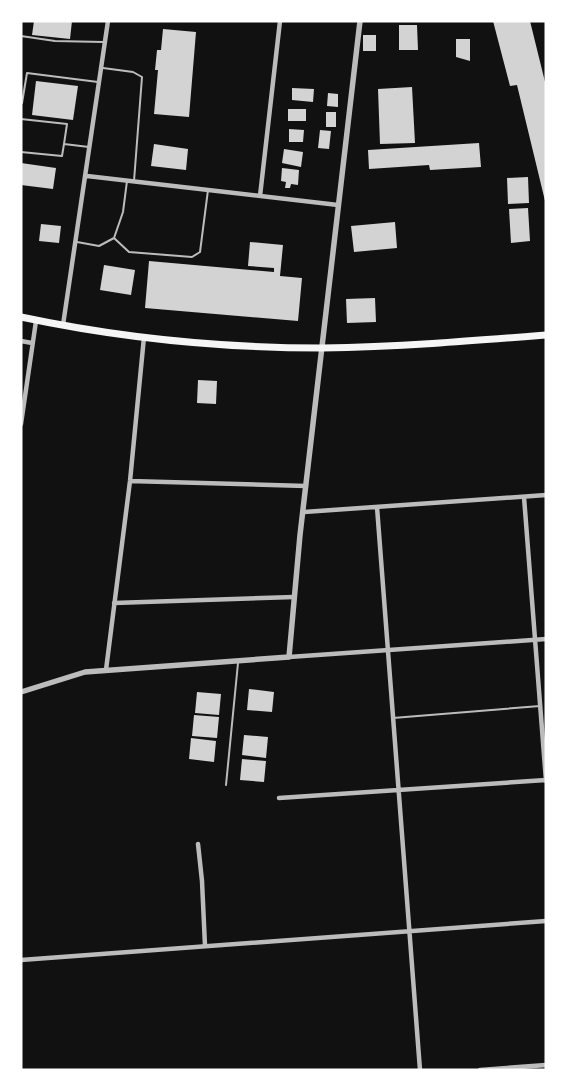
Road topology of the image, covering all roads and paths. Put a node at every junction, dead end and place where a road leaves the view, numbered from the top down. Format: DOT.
graph roads {
  1 [pos="108,21"];
  2 [pos="280,21"];
  3 [pos="360,21"];
  4 [pos="21,36"];
  5 [pos="106,42"];
  6 [pos="103,68"];
  7 [pos="100,83"];
  8 [pos="22,103"];
  9 [pos="21,119"];
  10 [pos="64,144"];
  11 [pos="91,148"];
  12 [pos="21,152"];
  13 [pos="87,176"];
  14 [pos="127,181"];
  15 [pos="134,181"];
  16 [pos="208,190"];
  17 [pos="260,196"];
  18 [pos="338,205"];
  19 [pos="114,238"];
  20 [pos="77,242"];
  21 [pos="21,318"];
  22 [pos="36,320"];
  23 [pos="63,325"];
  24 [pos="546,336"];
  25 [pos="144,337"];
  26 [pos="21,341"];
  27 [pos="32,343"];
  28 [pos="322,348"];
  29 [pos="21,424"];
  30 [pos="130,481"];
  31 [pos="306,486"];
  32 [pos="546,495"];
  33 [pos="524,496"];
  34 [pos="377,507"];
  35 [pos="304,512"];
  36 [pos="294,597"];
  37 [pos="114,603"];
  38 [pos="546,639"];
  39 [pos="534,640"];
  40 [pos="387,650"];
  41 [pos="289,657"];
  42 [pos="238,660"];
  43 [pos="106,670"];
  44 [pos="21,692"];
  45 [pos="540,706"];
  46 [pos="392,718"];
  47 [pos="546,780"];
  48 [pos="226,785"];
  49 [pos="397,789"];
  50 [pos="279,798"];
  51 [pos="198,844"];
  52 [pos="546,921"];
  53 [pos="410,931"];
  54 [pos="205,946"];
  55 [pos="21,960"];
  56 [pos="546,1065"];
  57 [pos="420,1070"];
  58 [pos="480,1070"];
  1 -- 5 [label="street"];
  2 -- 17 [label="street"];
  3 -- 18 [label="street"];
  4 -- 5 [label="lane"];
  5 -- 6 [label="street"];
  6 -- 7 [label="street"];
  6 -- 15 [label="lane"];
  7 -- 8 [label="lane"];
  7 -- 11 [label="street"];
  9 -- 10 [label="lane"];
  10 -- 11 [label="lane"];
  10 -- 12 [label="lane"];
  11 -- 13 [label="street"];
  13 -- 14 [label="street"];
  13 -- 20 [label="street"];
  14 -- 15 [label="street"];
  14 -- 19 [label="lane"];
  15 -- 16 [label="street"];
  16 -- 17 [label="street"];
  16 -- 19 [label="lane"];
  17 -- 18 [label="street"];
  18 -- 28 [label="street"];
  19 -- 20 [label="lane"];
  20 -- 23 [label="street"];
  21 -- 22 [label="main road"];
  22 -- 23 [label="main road"];
  22 -- 27 [label="street"];
  23 -- 25 [label="main road"];
  24 -- 28 [label="main road"];
  25 -- 28 [label="main road"];
  25 -- 30 [label="street"];
  26 -- 27 [label="street"];
  27 -- 29 [label="street"];
  28 -- 31 [label="street"];
  30 -- 31 [label="street"];
  30 -- 37 [label="street"];
  31 -- 35 [label="street"];
  32 -- 33 [label="street"];
  33 -- 34 [label="street"];
  33 -- 39 [label="street"];
  34 -- 35 [label="street"];
  34 -- 40 [label="street"];
  35 -- 36 [label="street"];
  36 -- 37 [label="street"];
  36 -- 41 [label="street"];
  37 -- 43 [label="street"];
  38 -- 39 [label="street"];
  39 -- 40 [label="street"];
  39 -- 45 [label="street"];
  40 -- 41 [label="street"];
  40 -- 46 [label="street"];
  41 -- 42 [label="street"];
  42 -- 43 [label="street"];
  42 -- 48 [label="lane"];
  43 -- 44 [label="street"];
  45 -- 46 [label="lane"];
  45 -- 47 [label="street"];
  46 -- 49 [label="street"];
  47 -- 49 [label="street"];
  49 -- 50 [label="street"];
  49 -- 53 [label="street"];
  51 -- 54 [label="street"];
  52 -- 53 [label="street"];
  53 -- 54 [label="street"];
  53 -- 57 [label="street"];
  54 -- 55 [label="street"];
  56 -- 58 [label="street"];
}
